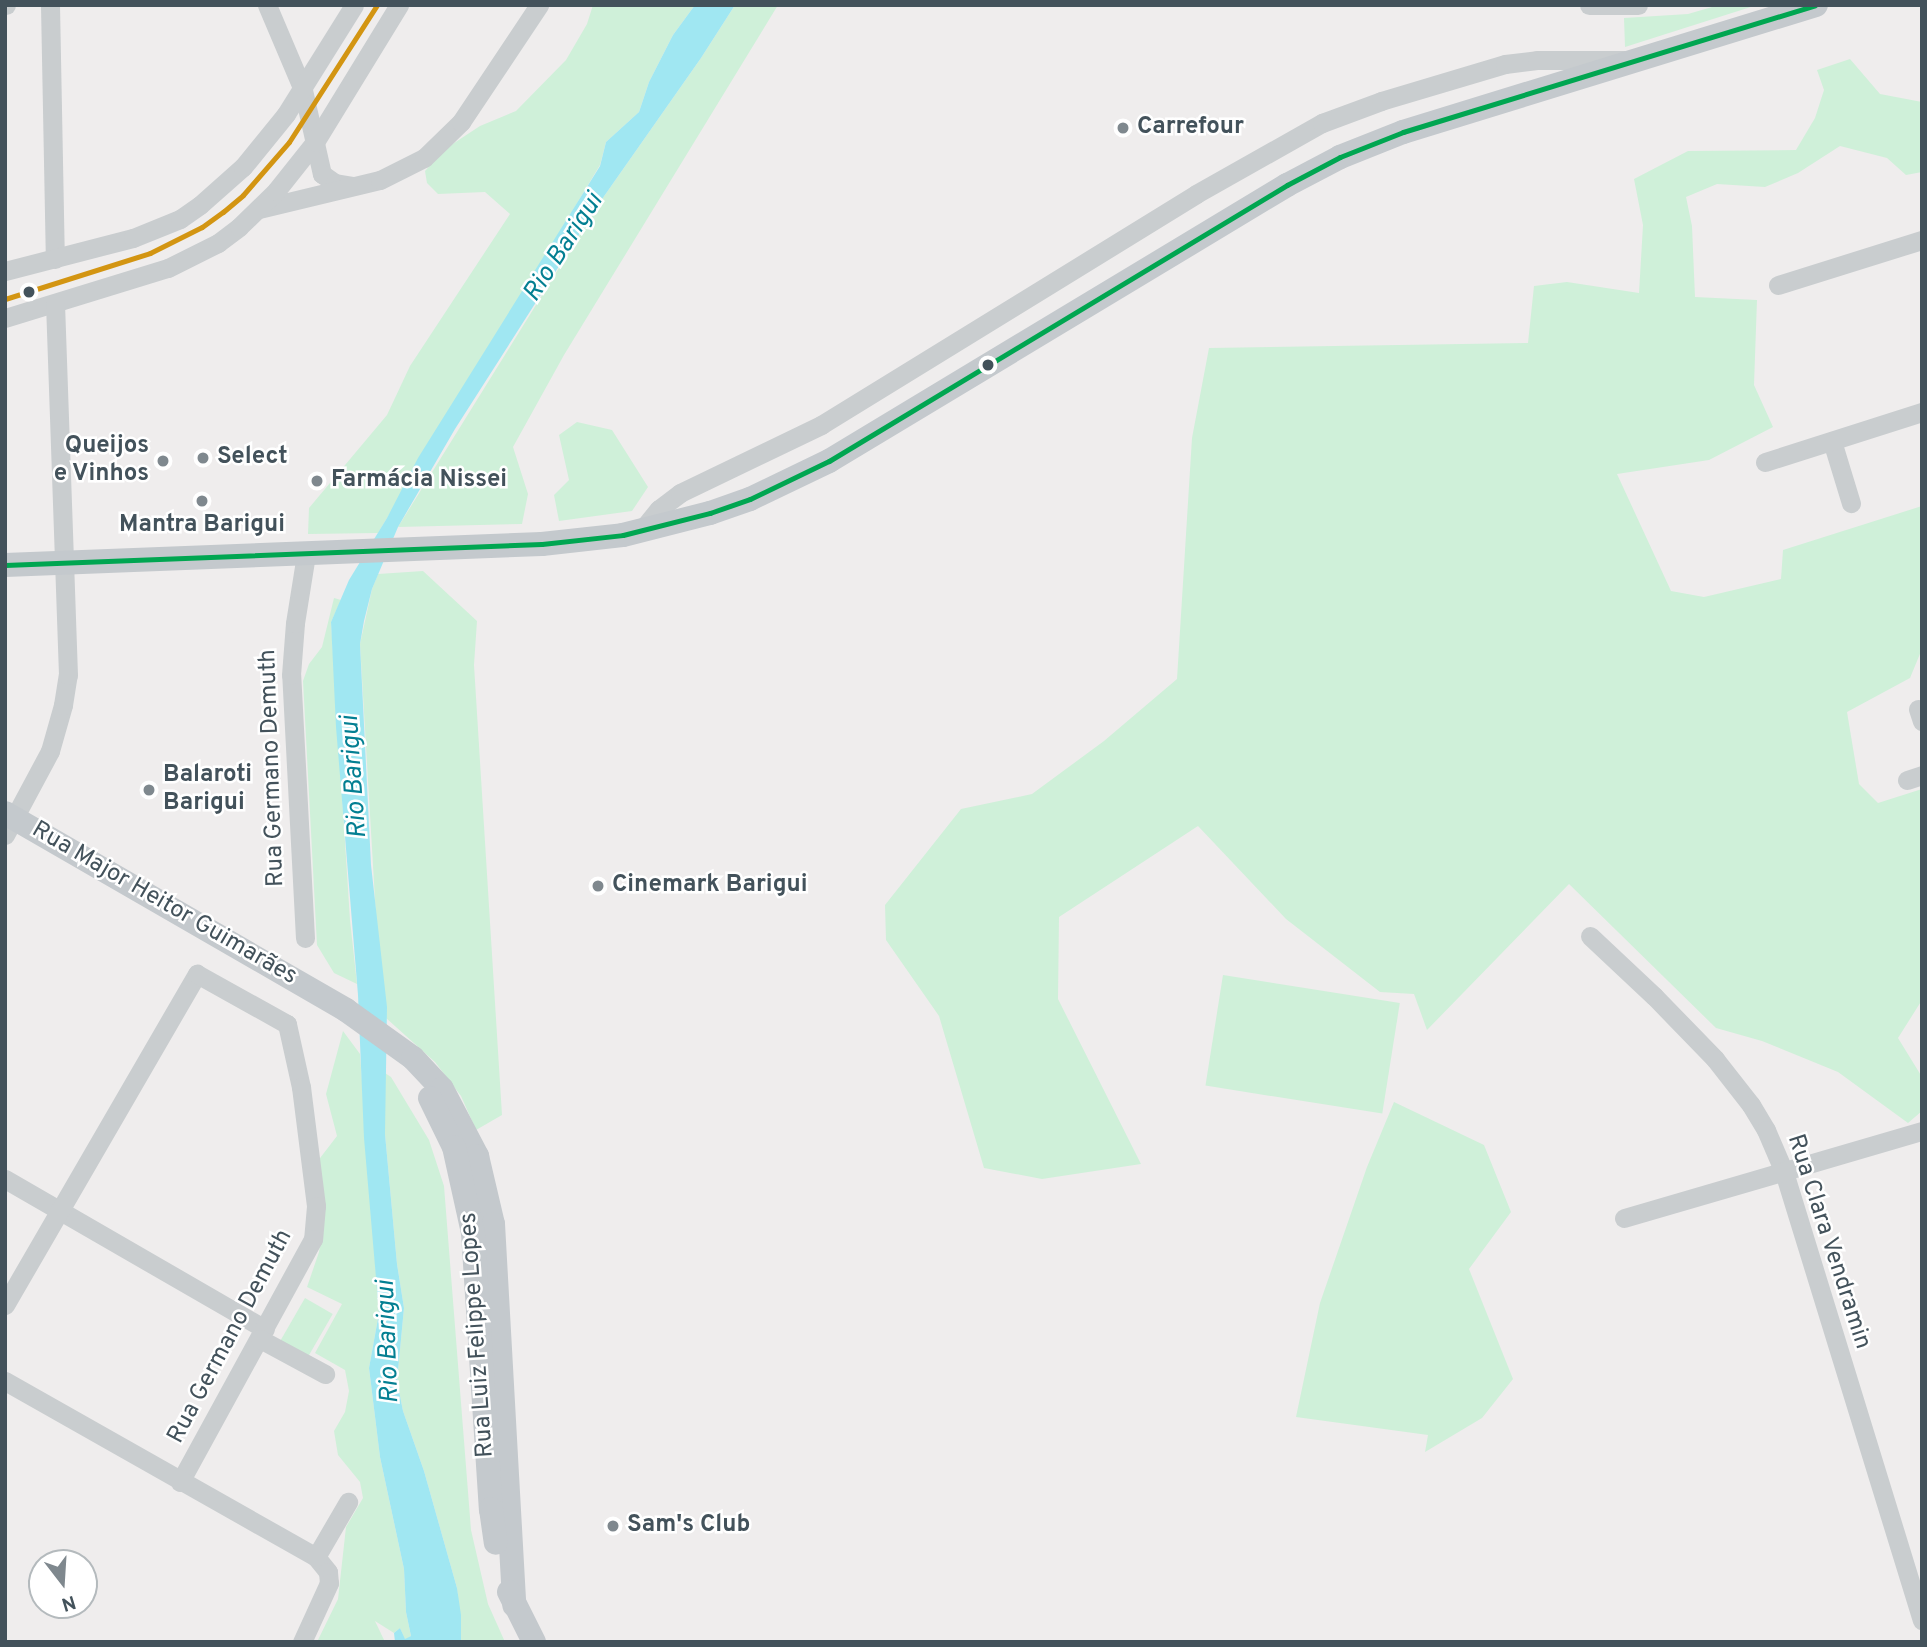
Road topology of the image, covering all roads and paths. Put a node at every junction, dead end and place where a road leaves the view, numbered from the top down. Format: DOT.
graph roads {
  1 [pos="50,5"];
  2 [pos="267,5"];
  3 [pos="354,5"];
  4 [pos="399,5"];
  5 [pos="539,5"];
  6 [pos="1589,5"];
  7 [pos="1638,5"];
  8 [pos="1816,5"];
  9 [pos="1637,60"];
  10 [pos="303,90"];
  11 [pos="315,142"];
  12 [pos="355,187"];
  13 [pos="259,209"];
  14 [pos="1922,240"];
  15 [pos="55,259"];
  16 [pos="5,271"];
  17 [pos="1778,285"];
  18 [pos="55,304"];
  19 [pos="5,318"];
  20 [pos="1922,412"];
  21 [pos="1832,441"];
  22 [pos="1765,462"];
  23 [pos="1851,503"];
  24 [pos="641,531"];
  25 [pos="318,554"];
  26 [pos="65,563"];
  27 [pos="5,565"];
  28 [pos="8,822"];
  29 [pos="1590,936"];
  30 [pos="304,939"];
  31 [pos="389,1041"];
  32 [pos="1922,1131"];
  33 [pos="1784,1172"];
  34 [pos="5,1179"];
  35 [pos="60,1210"];
  36 [pos="1624,1218"];
  37 [pos="5,1305"];
  38 [pos="263,1334"];
  39 [pos="325,1374"];
  40 [pos="5,1381"];
  41 [pos="180,1482"];
  42 [pos="348,1502"];
  43 [pos="322,1565"];
  44 [pos="1922,1620"];
  45 [pos="302,1642"];
  46 [pos="534,1642"];
  1 -- 15 [label="street"];
  2 -- 10 [label="street"];
  3 -- 10 [label="street"];
  4 -- 11 [label="street"];
  5 -- 12 [label="street"];
  6 -- 7 [label="street"];
  8 -- 9 [label="main road"];
  9 -- 24 [label="main road"];
  9 -- 24 [label="street"];
  10 -- 11 [label="street"];
  10 -- 15 [label="street"];
  11 -- 12 [label="street"];
  11 -- 13 [label="street"];
  12 -- 13 [label="street"];
  13 -- 18 [label="street"];
  14 -- 17 [label="street"];
  15 -- 16 [label="street"];
  18 -- 19 [label="street"];
  18 -- 26 [label="street"];
  20 -- 21 [label="street"];
  21 -- 22 [label="street"];
  21 -- 23 [label="street"];
  24 -- 25 [label="main road"];
  25 -- 26 [label="main road"];
  25 -- 30 [label="street, Rua Germano Demuth"];
  26 -- 27 [label="main road"];
  26 -- 28 [label="street"];
  28 -- 31 [label="main road, Rua Major Heitor Guimarães"];
  29 -- 33 [label="street, Rua Clara Vendramin"];
  31 -- 46 [label="main road, Rua Luiz Felippe Lopes"];
  32 -- 33 [label="street"];
  33 -- 36 [label="street"];
  33 -- 44 [label="street, Rua Clara Vendramin"];
  34 -- 35 [label="street"];
  35 -- 37 [label="street"];
  35 -- 38 [label="street"];
  35 -- 38 [label="street, Rua Germano Demuth"];
  38 -- 39 [label="street"];
  38 -- 41 [label="street, Rua Germano Demuth"];
  40 -- 41 [label="street"];
  41 -- 43 [label="street"];
  42 -- 43 [label="street"];
  43 -- 45 [label="street"];
}
